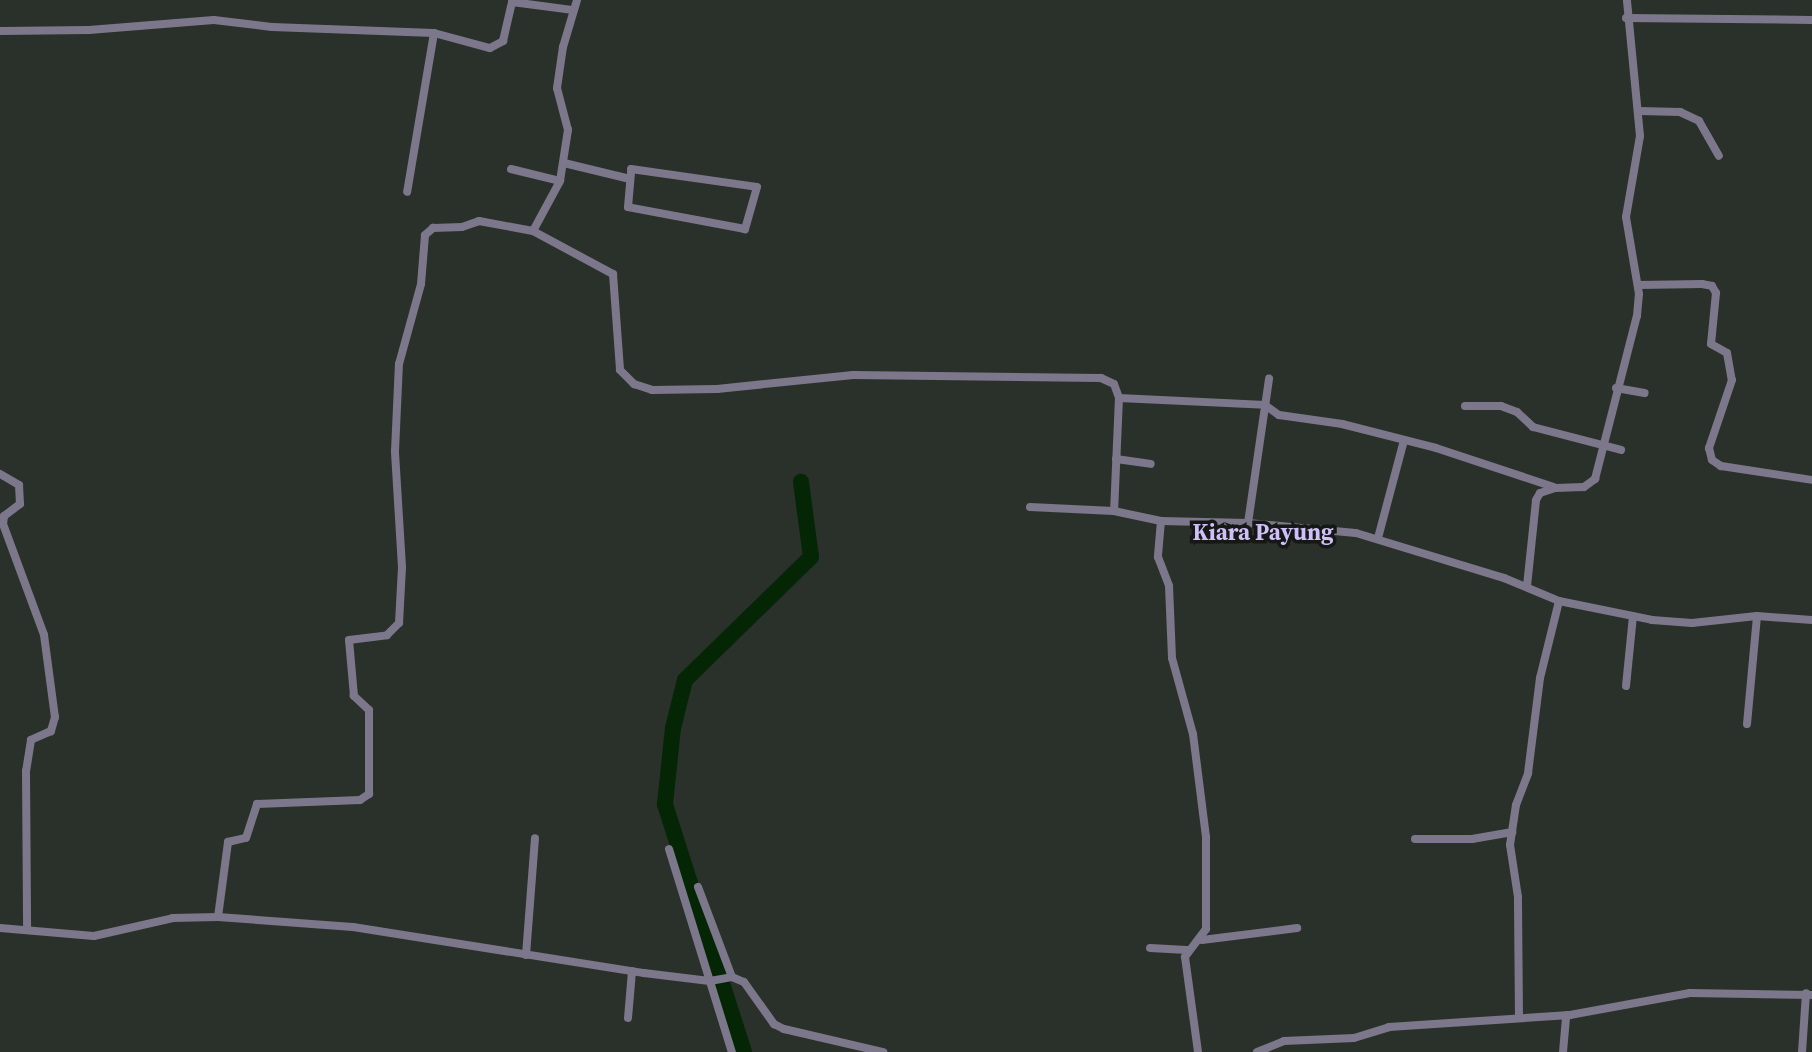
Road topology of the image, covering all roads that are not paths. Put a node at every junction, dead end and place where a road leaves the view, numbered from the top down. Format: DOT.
graph roads {
  1 [pos="577,0"];
  2 [pos="1627,0"];
  3 [pos="573,10"];
  4 [pos="1626,15"];
  5 [pos="1812,20"];
  6 [pos="0,31"];
  7 [pos="434,33"];
  8 [pos="1639,111"];
  9 [pos="1719,156"];
  10 [pos="564,163"];
  11 [pos="511,170"];
  12 [pos="630,178"];
  13 [pos="560,181"];
  14 [pos="407,192"];
  15 [pos="533,231"];
  16 [pos="1638,285"];
  17 [pos="1269,379"];
  18 [pos="1616,388"];
  19 [pos="1645,393"];
  20 [pos="1119,398"];
  21 [pos="1265,405"];
  22 [pos="1465,406"];
  23 [pos="1404,440"];
  24 [pos="1602,444"];
  25 [pos="1621,450"];
  26 [pos="1116,459"];
  27 [pos="1151,464"];
  28 [pos="0,474"];
  29 [pos="1812,480"];
  30 [pos="1555,488"];
  31 [pos="1030,507"];
  32 [pos="1114,511"];
  33 [pos="1161,521"];
  34 [pos="1248,523"];
  35 [pos="1378,538"];
  36 [pos="1527,586"];
  37 [pos="1559,601"];
  38 [pos="1633,616"];
  39 [pos="1757,616"];
  40 [pos="1812,620"];
  41 [pos="1626,686"];
  42 [pos="1746,724"];
  43 [pos="1512,832"];
  44 [pos="535,838"];
  45 [pos="1415,839"];
  46 [pos="669,849"];
  47 [pos="698,887"];
  48 [pos="218,917"];
  49 [pos="0,928"];
  50 [pos="1297,928"];
  51 [pos="27,929"];
  52 [pos="1202,940"];
  53 [pos="1150,948"];
  54 [pos="1187,950"];
  55 [pos="526,955"];
  56 [pos="632,971"];
  57 [pos="731,977"];
  58 [pos="713,980"];
  59 [pos="1809,994"];
  60 [pos="1566,1015"];
  61 [pos="628,1018"];
  62 [pos="1520,1018"];
  63 [pos="732,1052"];
  64 [pos="883,1052"];
  65 [pos="1198,1052"];
  66 [pos="1258,1052"];
  67 [pos="1563,1052"];
  68 [pos="1802,1052"];
  1 -- 3 [label="street"];
  2 -- 4 [label="street"];
  3 -- 7 [label="street"];
  3 -- 10 [label="street"];
  4 -- 5 [label="street"];
  4 -- 8 [label="street"];
  6 -- 7 [label="street"];
  7 -- 14 [label="street"];
  8 -- 9 [label="street"];
  8 -- 16 [label="street"];
  10 -- 12 [label="street"];
  10 -- 13 [label="street"];
  11 -- 13 [label="street"];
  12 -- 12 [label="street"];
  13 -- 15 [label="street"];
  15 -- 20 [label="street"];
  15 -- 48 [label="street"];
  16 -- 18 [label="street"];
  16 -- 29 [label="street"];
  17 -- 21 [label="street"];
  18 -- 19 [label="street"];
  18 -- 24 [label="street"];
  20 -- 21 [label="street"];
  20 -- 26 [label="street"];
  21 -- 23 [label="street"];
  21 -- 34 [label="street"];
  22 -- 24 [label="street"];
  23 -- 30 [label="street"];
  23 -- 35 [label="street"];
  24 -- 25 [label="street"];
  24 -- 30 [label="street"];
  26 -- 27 [label="street"];
  26 -- 32 [label="street"];
  28 -- 51 [label="street"];
  30 -- 36 [label="street"];
  31 -- 32 [label="street"];
  32 -- 33 [label="street"];
  33 -- 34 [label="street"];
  33 -- 52 [label="street"];
  34 -- 35 [label="street"];
  35 -- 36 [label="street"];
  36 -- 37 [label="street"];
  37 -- 38 [label="street"];
  37 -- 43 [label="street"];
  38 -- 39 [label="street"];
  38 -- 41 [label="street"];
  39 -- 40 [label="street"];
  39 -- 42 [label="street"];
  43 -- 45 [label="street"];
  43 -- 62 [label="street"];
  44 -- 55 [label="street"];
  46 -- 58 [label="street"];
  47 -- 57 [label="street"];
  48 -- 51 [label="street"];
  48 -- 55 [label="street"];
  49 -- 51 [label="street"];
  50 -- 52 [label="street"];
  52 -- 54 [label="street"];
  53 -- 54 [label="street"];
  54 -- 65 [label="street"];
  55 -- 56 [label="street"];
  56 -- 58 [label="street"];
  56 -- 61 [label="street"];
  57 -- 58 [label="street"];
  57 -- 64 [label="street"];
  58 -- 63 [label="street"];
  59 -- 60 [label="street"];
  59 -- 68 [label="street"];
  60 -- 62 [label="street"];
  60 -- 67 [label="street"];
  62 -- 66 [label="street"];
}
